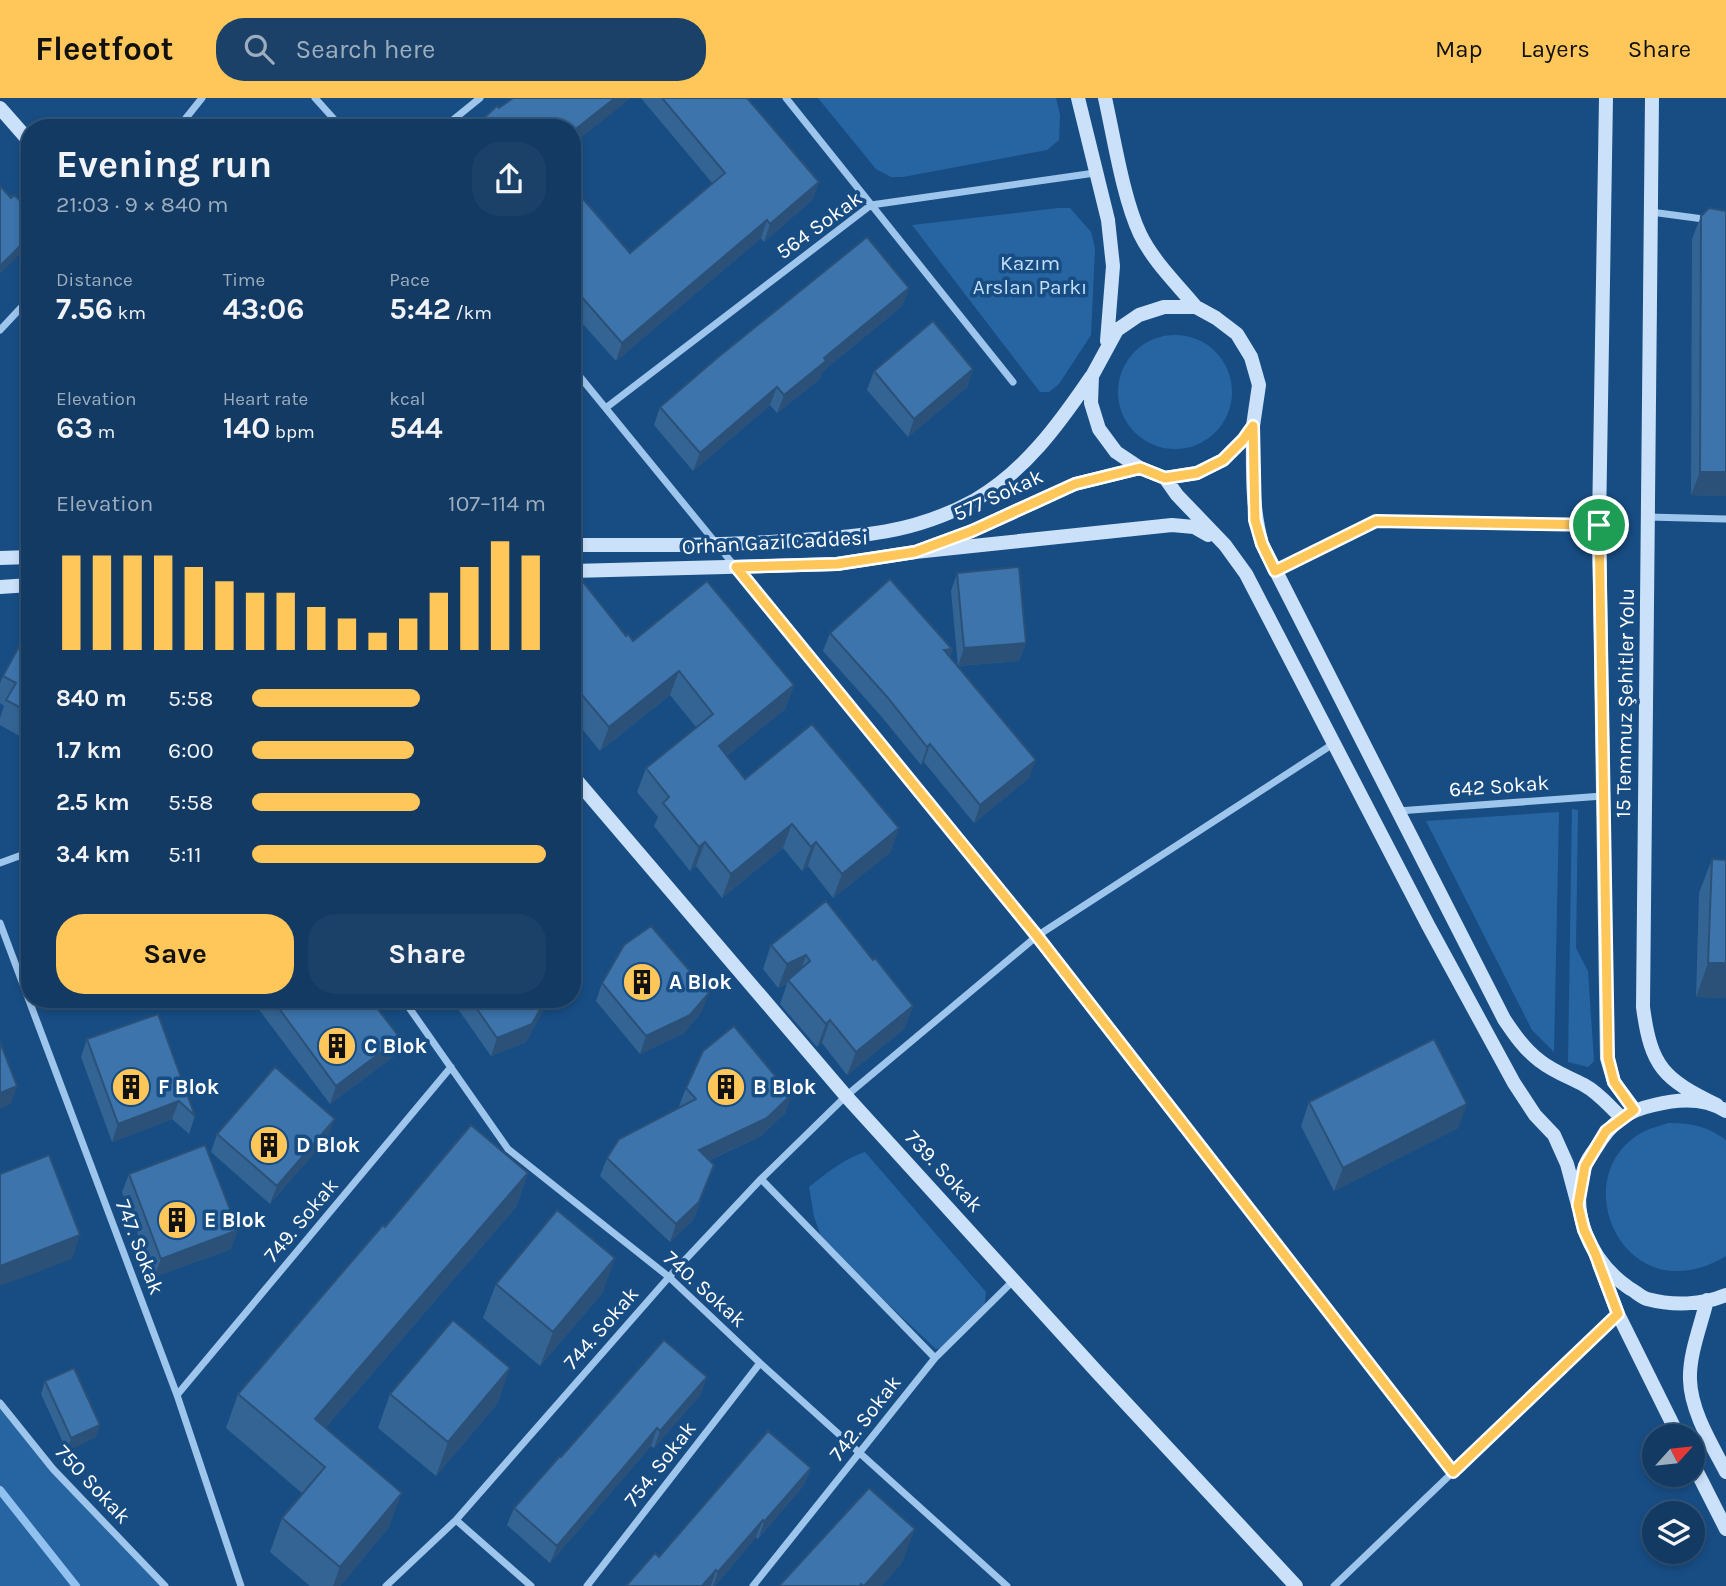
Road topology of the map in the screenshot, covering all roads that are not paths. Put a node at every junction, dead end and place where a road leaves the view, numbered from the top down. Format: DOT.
graph roads {
  1 [pos="202,98"];
  2 [pos="316,98"];
  3 [pos="480,98"];
  4 [pos="786,98"];
  5 [pos="1078,98"];
  6 [pos="1105,98"];
  7 [pos="1606,98"];
  8 [pos="1652,98"];
  9 [pos="0,108"];
  10 [pos="185,119"];
  11 [pos="334,119"];
  12 [pos="454,119"];
  13 [pos="21,132"];
  14 [pos="1095,173"];
  15 [pos="872,205"];
  16 [pos="1650,212"];
  17 [pos="1726,222"];
  18 [pos="21,307"];
  19 [pos="1196,307"];
  20 [pos="0,328"];
  21 [pos="1107,349"];
  22 [pos="1092,376"];
  23 [pos="581,377"];
  24 [pos="1013,382"];
  25 [pos="607,407"];
  26 [pos="1253,426"];
  27 [pos="1140,468"];
  28 [pos="1165,478"];
  29 [pos="1648,517"];
  30 [pos="1726,519"];
  31 [pos="1599,525"];
  32 [pos="581,545"];
  33 [pos="720,545"];
  34 [pos="1225,545"];
  35 [pos="915,552"];
  36 [pos="21,557"];
  37 [pos="0,558"];
  38 [pos="736,567"];
  39 [pos="581,571"];
  40 [pos="1275,571"];
  41 [pos="21,586"];
  42 [pos="0,587"];
  43 [pos="1333,744"];
  44 [pos="581,786"];
  45 [pos="1603,796"];
  46 [pos="1398,811"];
  47 [pos="21,855"];
  48 [pos="0,863"];
  49 [pos="0,923"];
  50 [pos="1037,936"];
  51 [pos="21,979"];
  52 [pos="32,1008"];
  53 [pos="409,1008"];
  54 [pos="451,1067"];
  55 [pos="846,1096"];
  56 [pos="1722,1108"];
  57 [pos="1628,1114"];
  58 [pos="761,1179"];
  59 [pos="1578,1205"];
  60 [pos="1595,1253"];
  61 [pos="669,1277"];
  62 [pos="1014,1279"];
  63 [pos="1725,1296"];
  64 [pos="1707,1300"];
  65 [pos="1618,1314"];
  66 [pos="934,1358"];
  67 [pos="760,1363"];
  68 [pos="177,1395"];
  69 [pos="0,1403"];
  70 [pos="1673,1424"];
  71 [pos="860,1454"];
  72 [pos="1453,1472"];
  73 [pos="1726,1472"];
  74 [pos="1705,1487"];
  75 [pos="456,1520"];
  76 [pos="1726,1529"];
  77 [pos="165,1586"];
  78 [pos="241,1586"];
  79 [pos="386,1586"];
  80 [pos="531,1586"];
  81 [pos="587,1586"];
  82 [pos="753,1586"];
  83 [pos="1006,1586"];
  84 [pos="1296,1586"];
  85 [pos="1334,1586"];
  1 -- 10 [label="street"];
  2 -- 11 [label="street"];
  3 -- 12 [label="street"];
  4 -- 15 [label="street"];
  5 -- 14 [label="main road"];
  6 -- 19 [label="main road"];
  7 -- 31 [label="main road, 15 Temmuz Şehitler Yolu"];
  8 -- 16 [label="main road, 15 Temmuz Şehitler Yolu"];
  9 -- 13 [label="main road"];
  14 -- 15 [label="street, 564 Sokak"];
  14 -- 21 [label="main road"];
  15 -- 24 [label="street"];
  15 -- 25 [label="street, 564 Sokak"];
  16 -- 17 [label="street"];
  16 -- 29 [label="main road, 15 Temmuz Şehitler Yolu"];
  18 -- 20 [label="street"];
  19 -- 21 [label="main road"];
  19 -- 26 [label="main road"];
  21 -- 22 [label="main road"];
  22 -- 27 [label="main road"];
  22 -- 33 [label="main road"];
  23 -- 25 [label="street"];
  25 -- 33 [label="street"];
  26 -- 28 [label="main road"];
  26 -- 40 [label="main road"];
  27 -- 28 [label="main road"];
  27 -- 35 [label="main road, 577 Sokak"];
  28 -- 34 [label="main road"];
  29 -- 30 [label="street"];
  29 -- 56 [label="main road, 15 Temmuz Şehitler Yolu"];
  31 -- 40 [label="street"];
  31 -- 45 [label="main road, 15 Temmuz Şehitler Yolu"];
  32 -- 33 [label="main road"];
  33 -- 38 [label="street"];
  34 -- 35 [label="main road, Orhan Gazi Caddesi"];
  34 -- 43 [label="main road"];
  35 -- 38 [label="main road, Orhan Gazi Caddesi"];
  36 -- 37 [label="main road"];
  38 -- 39 [label="main road, Orhan Gazi Caddesi"];
  38 -- 50 [label="street"];
  40 -- 46 [label="main road"];
  41 -- 42 [label="main road"];
  43 -- 50 [label="street, 744. Sokak"];
  43 -- 59 [label="main road"];
  44 -- 55 [label="main road, 739. Sokak"];
  45 -- 46 [label="street, 642 Sokak"];
  45 -- 57 [label="main road, 15 Temmuz Şehitler Yolu"];
  46 -- 57 [label="main road"];
  47 -- 48 [label="street"];
  49 -- 51 [label="street, 747. Sokak"];
  50 -- 55 [label="street, 744. Sokak"];
  50 -- 72 [label="street"];
  52 -- 68 [label="street, 747. Sokak"];
  53 -- 54 [label="street, 740. Sokak"];
  54 -- 61 [label="street, 740. Sokak"];
  54 -- 68 [label="street, 749. Sokak"];
  55 -- 58 [label="street, 744. Sokak"];
  55 -- 62 [label="main road, 739. Sokak"];
  56 -- 57 [label="main road"];
  57 -- 59 [label="main road"];
  58 -- 61 [label="street, 744. Sokak"];
  58 -- 66 [label="street"];
  59 -- 60 [label="main road"];
  60 -- 64 [label="main road"];
  60 -- 65 [label="main road"];
  61 -- 67 [label="street, 740. Sokak"];
  61 -- 75 [label="street, 744. Sokak"];
  62 -- 66 [label="street, 742. Sokak"];
  62 -- 84 [label="main road, 739. Sokak"];
  63 -- 64 [label="main road"];
  64 -- 73 [label="main road"];
  65 -- 70 [label="main road"];
  65 -- 72 [label="street"];
  66 -- 71 [label="street, 742. Sokak"];
  67 -- 71 [label="street, 740. Sokak"];
  67 -- 81 [label="street, 754. Sokak"];
  68 -- 78 [label="street, 747. Sokak"];
  69 -- 77 [label="street, 750 Sokak"];
  71 -- 82 [label="street, 742. Sokak"];
  71 -- 83 [label="street, 740. Sokak"];
  72 -- 85 [label="street"];
  74 -- 76 [label="main road"];
  75 -- 79 [label="street, 744. Sokak"];
  75 -- 80 [label="street"];
}
